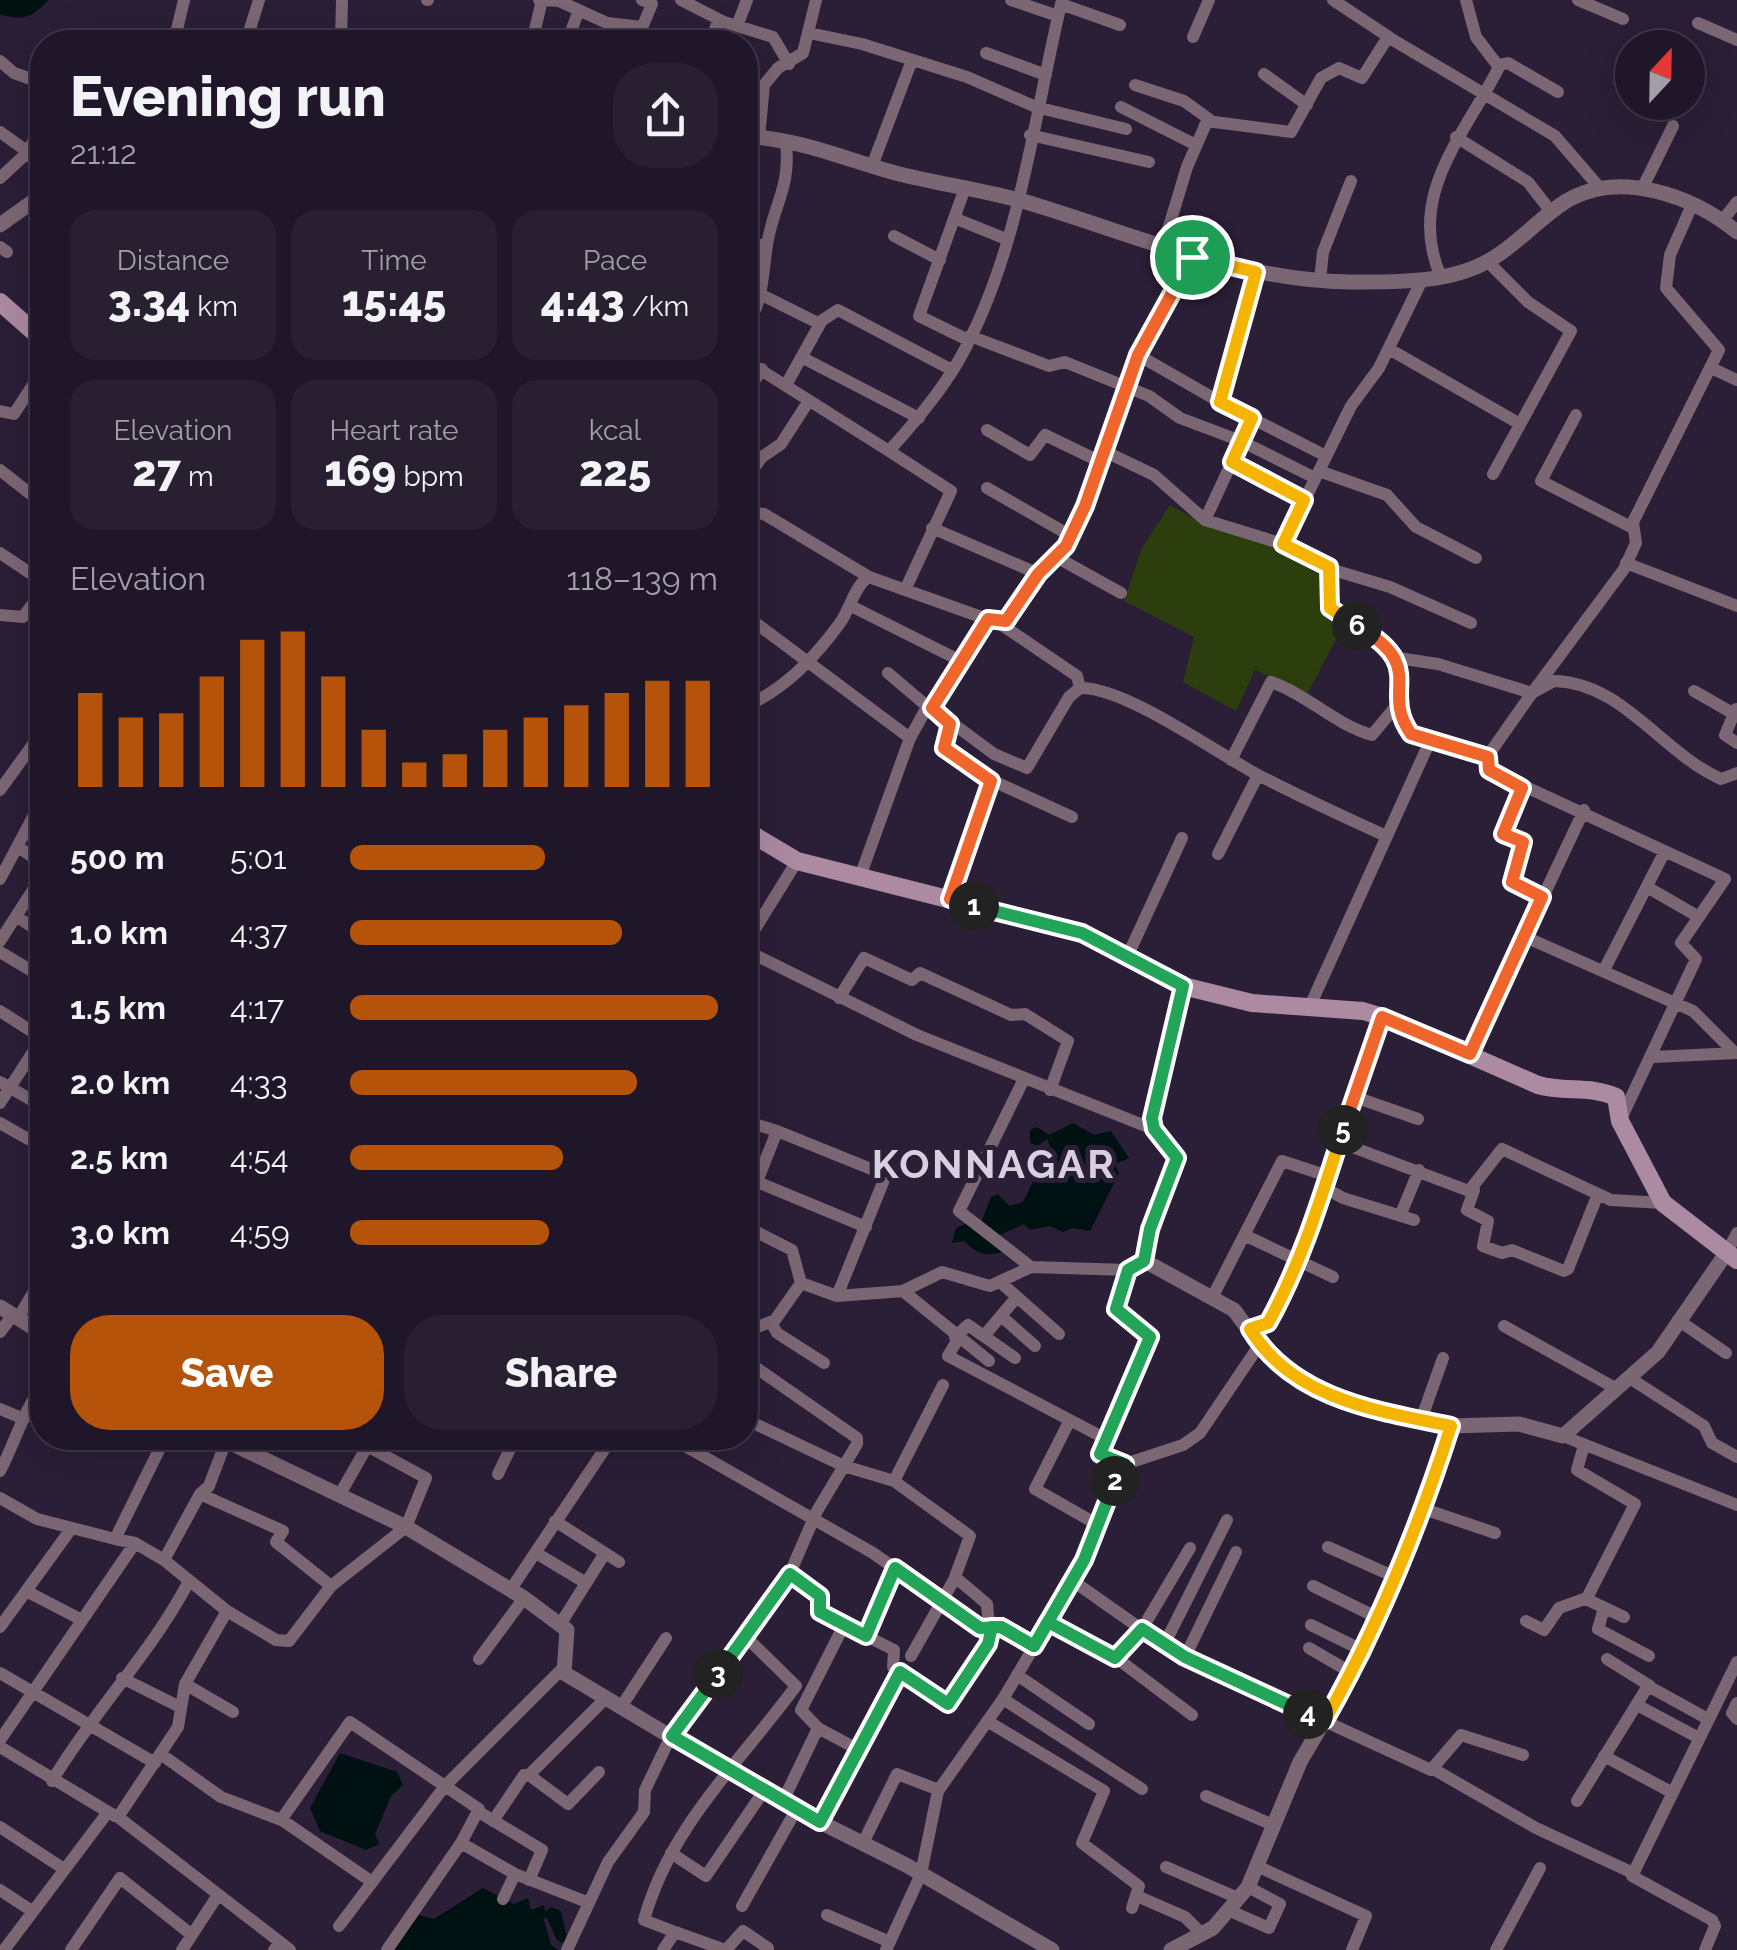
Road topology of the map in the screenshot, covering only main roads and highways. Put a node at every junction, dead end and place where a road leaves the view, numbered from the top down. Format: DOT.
graph roads {
  1 [pos="0,302"];
  2 [pos="30,328"];
  3 [pos="758,838"];
  4 [pos="1732,1256"];
  1 -- 2 [label="main road"];
  3 -- 4 [label="main road"];
}
